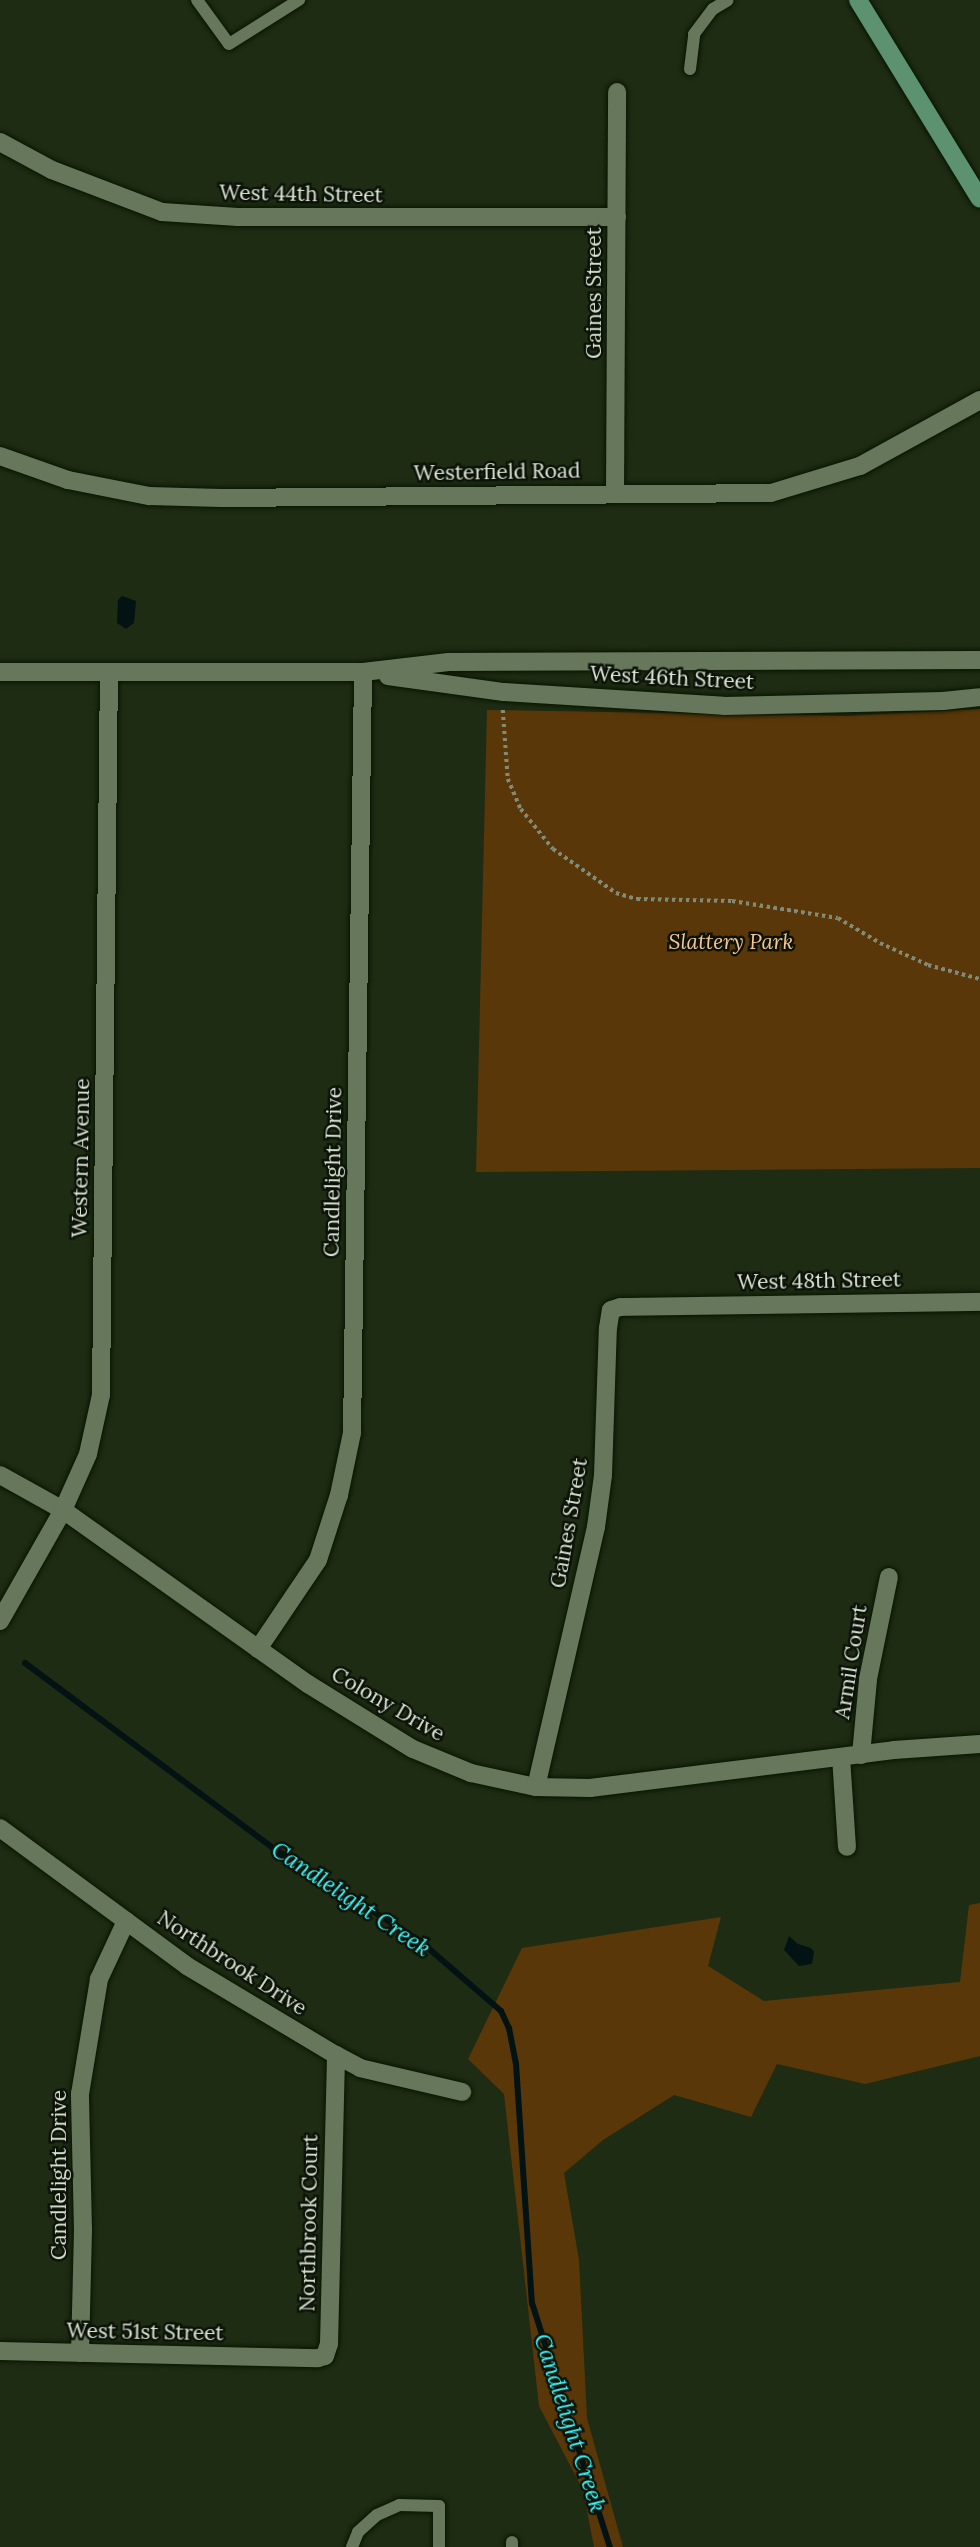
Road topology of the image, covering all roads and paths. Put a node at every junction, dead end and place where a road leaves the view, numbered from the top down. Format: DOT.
graph roads {
  1 [pos="197,0"];
  2 [pos="299,0"];
  3 [pos="728,0"];
  4 [pos="858,0"];
  5 [pos="690,69"];
  6 [pos="617,92"];
  7 [pos="0,142"];
  8 [pos="980,199"];
  9 [pos="617,217"];
  10 [pos="980,400"];
  11 [pos="0,456"];
  12 [pos="615,494"];
  13 [pos="980,660"];
  14 [pos="0,672"];
  15 [pos="109,673"];
  16 [pos="363,673"];
  17 [pos="504,692"];
  18 [pos="980,697"];
  19 [pos="980,979"];
  20 [pos="980,1302"];
  21 [pos="659,1306"];
  22 [pos="0,1475"];
  23 [pos="63,1510"];
  24 [pos="889,1577"];
  25 [pos="0,1621"];
  26 [pos="258,1649"];
  27 [pos="980,1744"];
  28 [pos="861,1755"];
  29 [pos="841,1758"];
  30 [pos="536,1787"];
  31 [pos="0,1828"];
  32 [pos="847,1847"];
  33 [pos="126,1921"];
  34 [pos="336,2055"];
  35 [pos="462,2092"];
  36 [pos="0,2351"];
  37 [pos="80,2353"];
  38 [pos="290,2357"];
  39 [pos="352,2547"];
  40 [pos="439,2547"];
  1 -- 2 [label="lane"];
  3 -- 5 [label="lane"];
  4 -- 8 [label="main road"];
  6 -- 9 [label="street, Gaines Street"];
  7 -- 9 [label="street, West 44th Street"];
  9 -- 12 [label="street, Gaines Street"];
  10 -- 12 [label="street, Westerfield Road"];
  11 -- 12 [label="street, Westerfield Road"];
  13 -- 16 [label="street, West 46th Street"];
  14 -- 15 [label="street, West 46th Street"];
  15 -- 16 [label="street, West 46th Street"];
  15 -- 23 [label="street, Western Avenue"];
  16 -- 17 [label="street, West 46th Street"];
  16 -- 26 [label="street, Candlelight Drive"];
  17 -- 18 [label="street, West 46th Street"];
  17 -- 19 [label="path"];
  20 -- 21 [label="street, West 48th Street"];
  21 -- 30 [label="street, Gaines Street"];
  22 -- 23 [label="street, Colony Drive"];
  23 -- 25 [label="street, Western Avenue"];
  23 -- 26 [label="street, Colony Drive"];
  24 -- 28 [label="street, Armil Court"];
  26 -- 30 [label="street, Colony Drive"];
  27 -- 28 [label="street, Colony Drive"];
  28 -- 29 [label="street, Colony Drive"];
  29 -- 30 [label="street, Colony Drive"];
  29 -- 32 [label="street"];
  31 -- 33 [label="street, Northbrook Drive"];
  33 -- 34 [label="street, Northbrook Drive"];
  33 -- 37 [label="street, Candlelight Drive"];
  34 -- 35 [label="street, Northbrook Drive"];
  34 -- 38 [label="street, Northbrook Court"];
  36 -- 37 [label="street, West 51st Street"];
  37 -- 38 [label="street, West 51st Street"];
  39 -- 40 [label="lane"];
}
